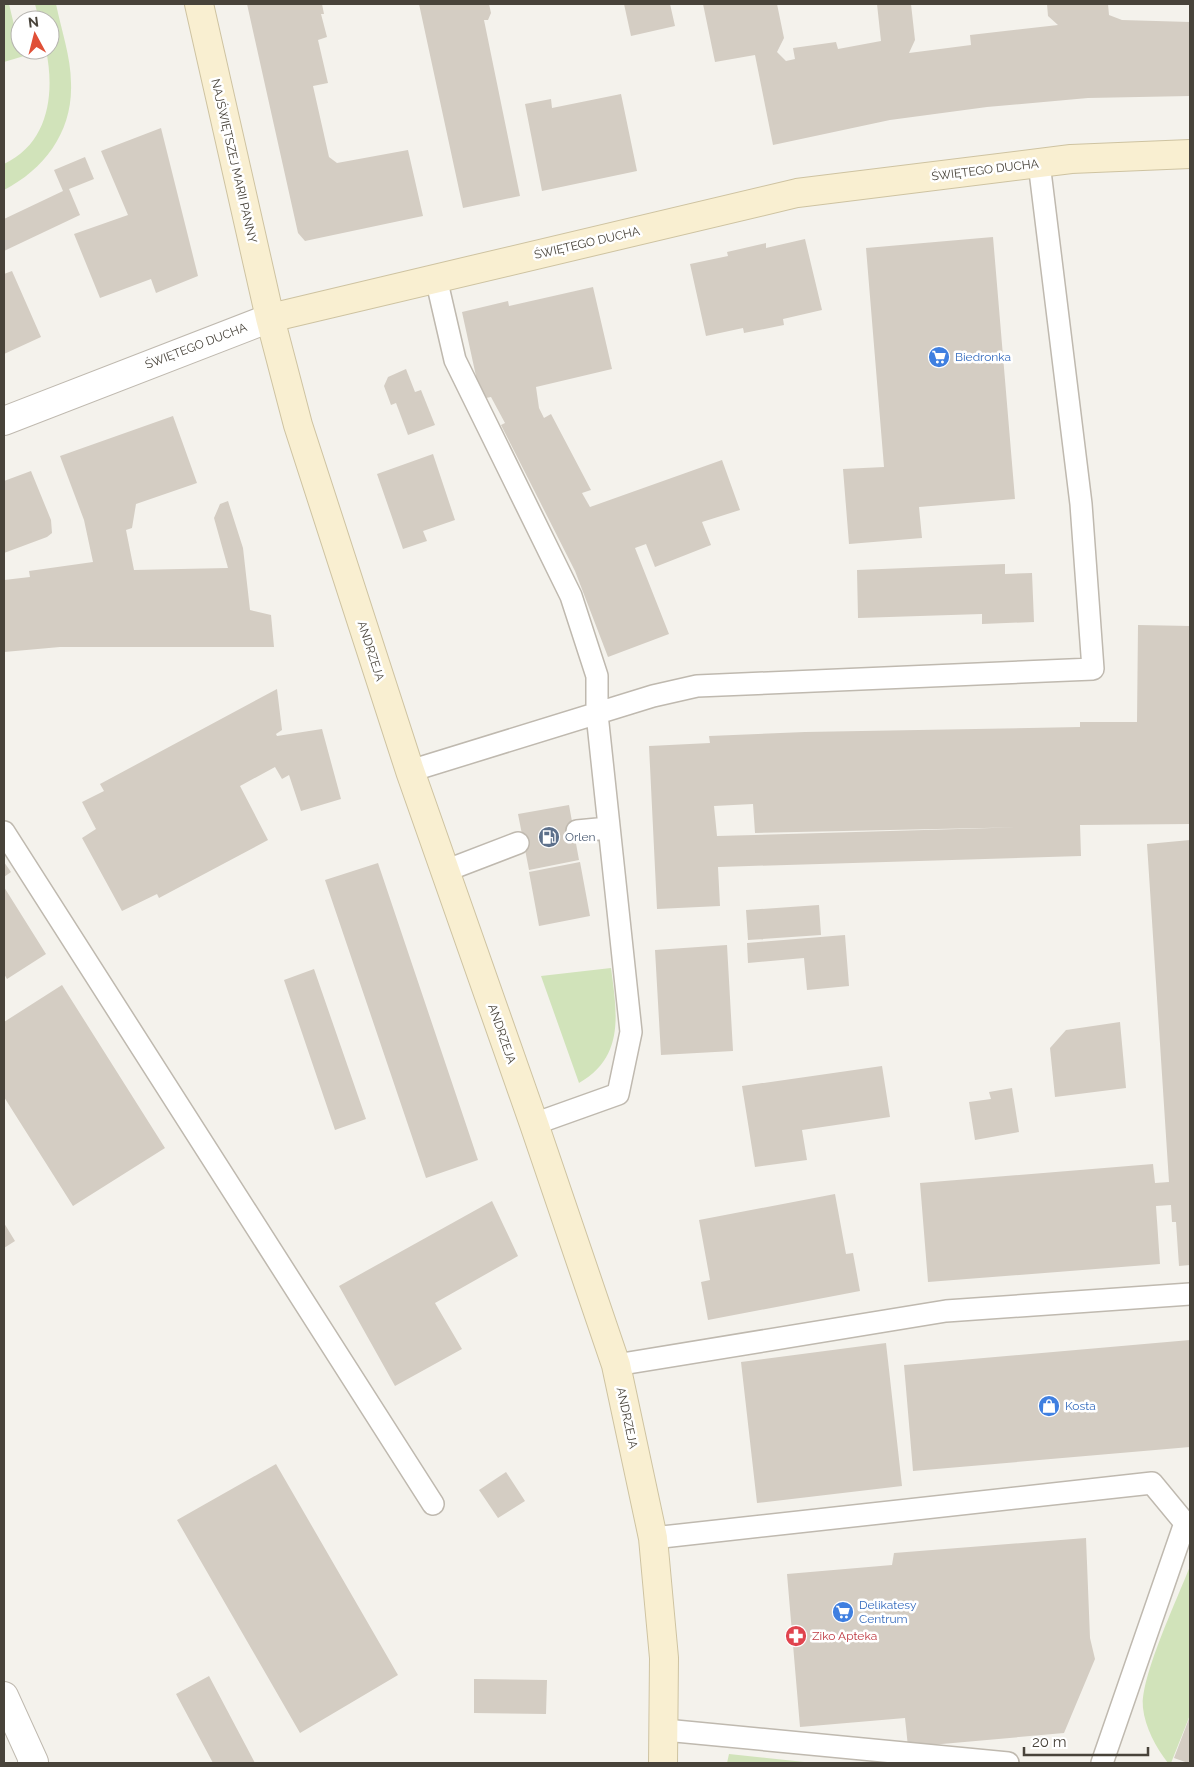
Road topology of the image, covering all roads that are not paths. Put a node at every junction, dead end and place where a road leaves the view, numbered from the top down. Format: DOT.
graph roads {
  1 [pos="199,4"];
  2 [pos="1190,154"];
  3 [pos="1039,163"];
  4 [pos="436,278"];
  5 [pos="270,318"];
  6 [pos="4,421"];
  7 [pos="597,714"];
  8 [pos="410,771"];
  9 [pos="608,828"];
  10 [pos="577,831"];
  11 [pos="4,832"];
  12 [pos="518,843"];
  13 [pos="445,871"];
  14 [pos="534,1124"];
  15 [pos="1190,1294"];
  16 [pos="616,1365"];
  17 [pos="434,1504"];
  18 [pos="653,1538"];
  19 [pos="4,1696"];
  20 [pos="665,1730"];
  21 [pos="32,1763"];
  22 [pos="663,1763"];
  23 [pos="1008,1763"];
  24 [pos="1102,1763"];
  1 -- 5 [label="street, NAJŚWIĘTSZEJ MARII PANNY"];
  2 -- 3 [label="street, ŚWIĘTEGO DUCHA"];
  3 -- 4 [label="street, ŚWIĘTEGO DUCHA"];
  3 -- 7 [label="lane"];
  4 -- 5 [label="street, ŚWIĘTEGO DUCHA"];
  4 -- 7 [label="lane"];
  5 -- 6 [label="street, ŚWIĘTEGO DUCHA"];
  5 -- 8 [label="street, ANDRZEJA"];
  7 -- 8 [label="lane"];
  7 -- 9 [label="lane"];
  8 -- 13 [label="street, ANDRZEJA"];
  9 -- 10 [label="lane"];
  9 -- 14 [label="lane"];
  11 -- 17 [label="lane"];
  12 -- 13 [label="lane"];
  13 -- 14 [label="street, ANDRZEJA"];
  14 -- 16 [label="street, ANDRZEJA"];
  15 -- 16 [label="lane"];
  16 -- 18 [label="street, ANDRZEJA"];
  18 -- 20 [label="street, ANDRZEJA"];
  18 -- 24 [label="lane"];
  19 -- 21 [label="street"];
  20 -- 22 [label="street, ANDRZEJA"];
  20 -- 23 [label="lane"];
}
